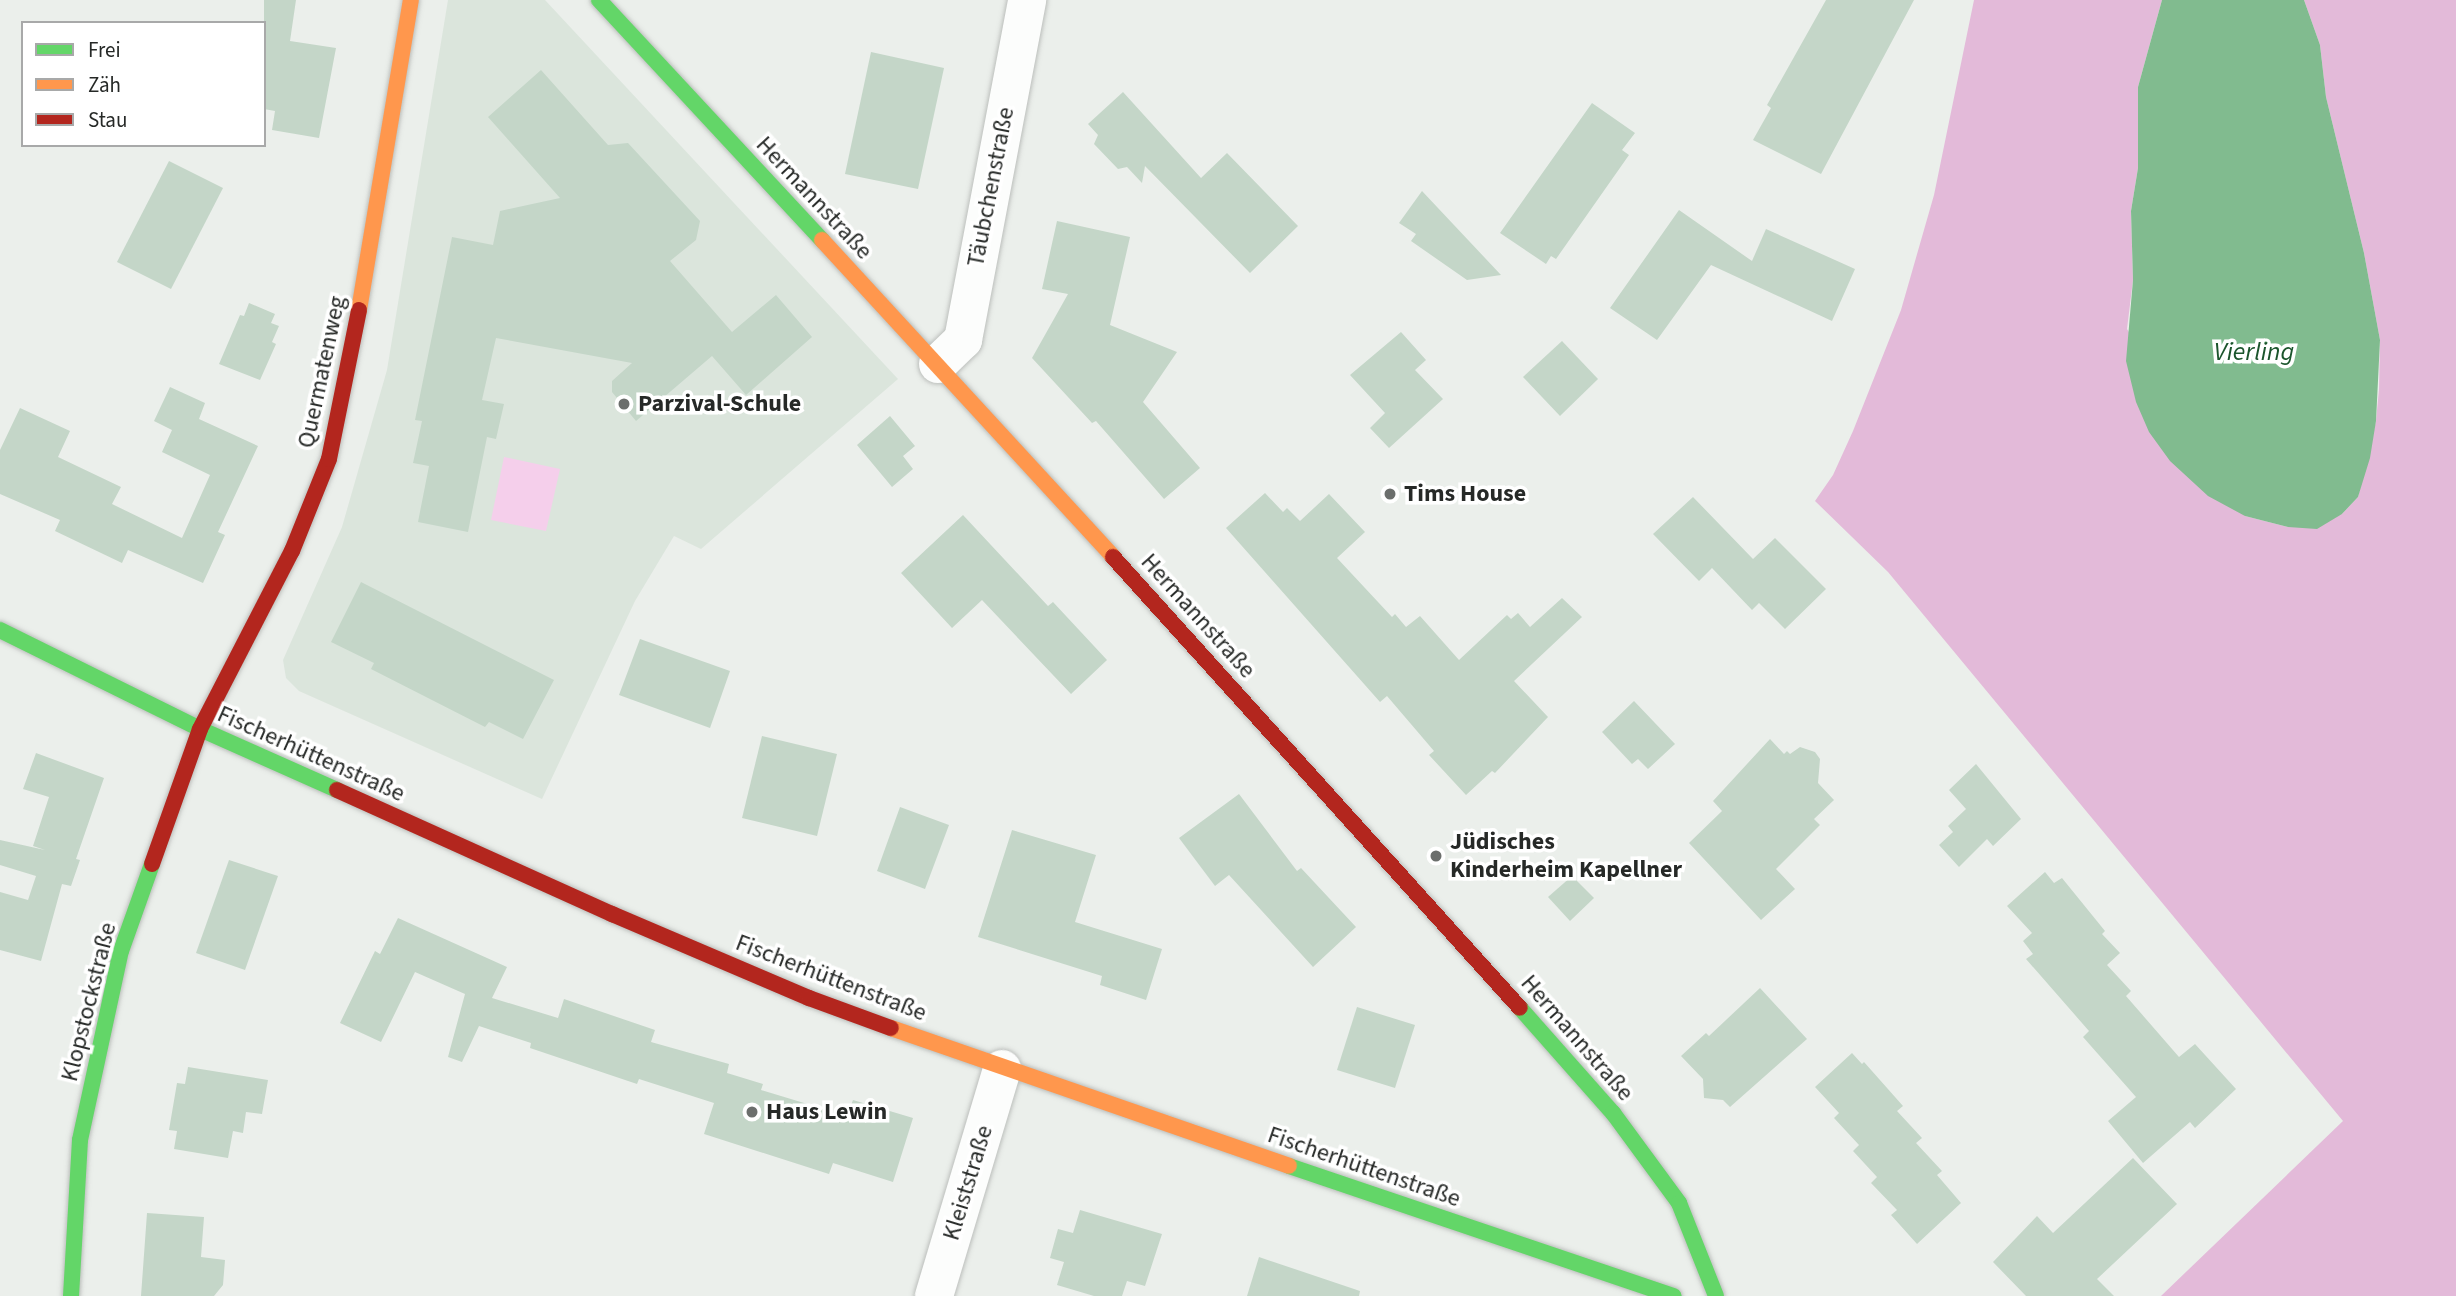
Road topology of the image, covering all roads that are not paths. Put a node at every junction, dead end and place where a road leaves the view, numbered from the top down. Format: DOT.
graph roads {
  1 [pos="411,0"];
  2 [pos="599,0"];
  3 [pos="1027,0"];
  4 [pos="938,364"];
  5 [pos="0,630"];
  6 [pos="200,729"];
  7 [pos="1002,1069"];
  8 [pos="71,1296"];
  9 [pos="934,1296"];
  10 [pos="1674,1296"];
  11 [pos="1716,1296"];
  1 -- 6 [label="street, Quermatenweg"];
  2 -- 4 [label="street, Hermannstraße"];
  3 -- 4 [label="street, Täubchenstraße"];
  4 -- 11 [label="street, Hermannstraße"];
  5 -- 6 [label="street, Fischerhüttenstraße"];
  6 -- 7 [label="street, Fischerhüttenstraße"];
  6 -- 8 [label="street, Klopstockstraße"];
  7 -- 9 [label="street, Kleiststraße"];
  7 -- 10 [label="street, Fischerhüttenstraße"];
}
